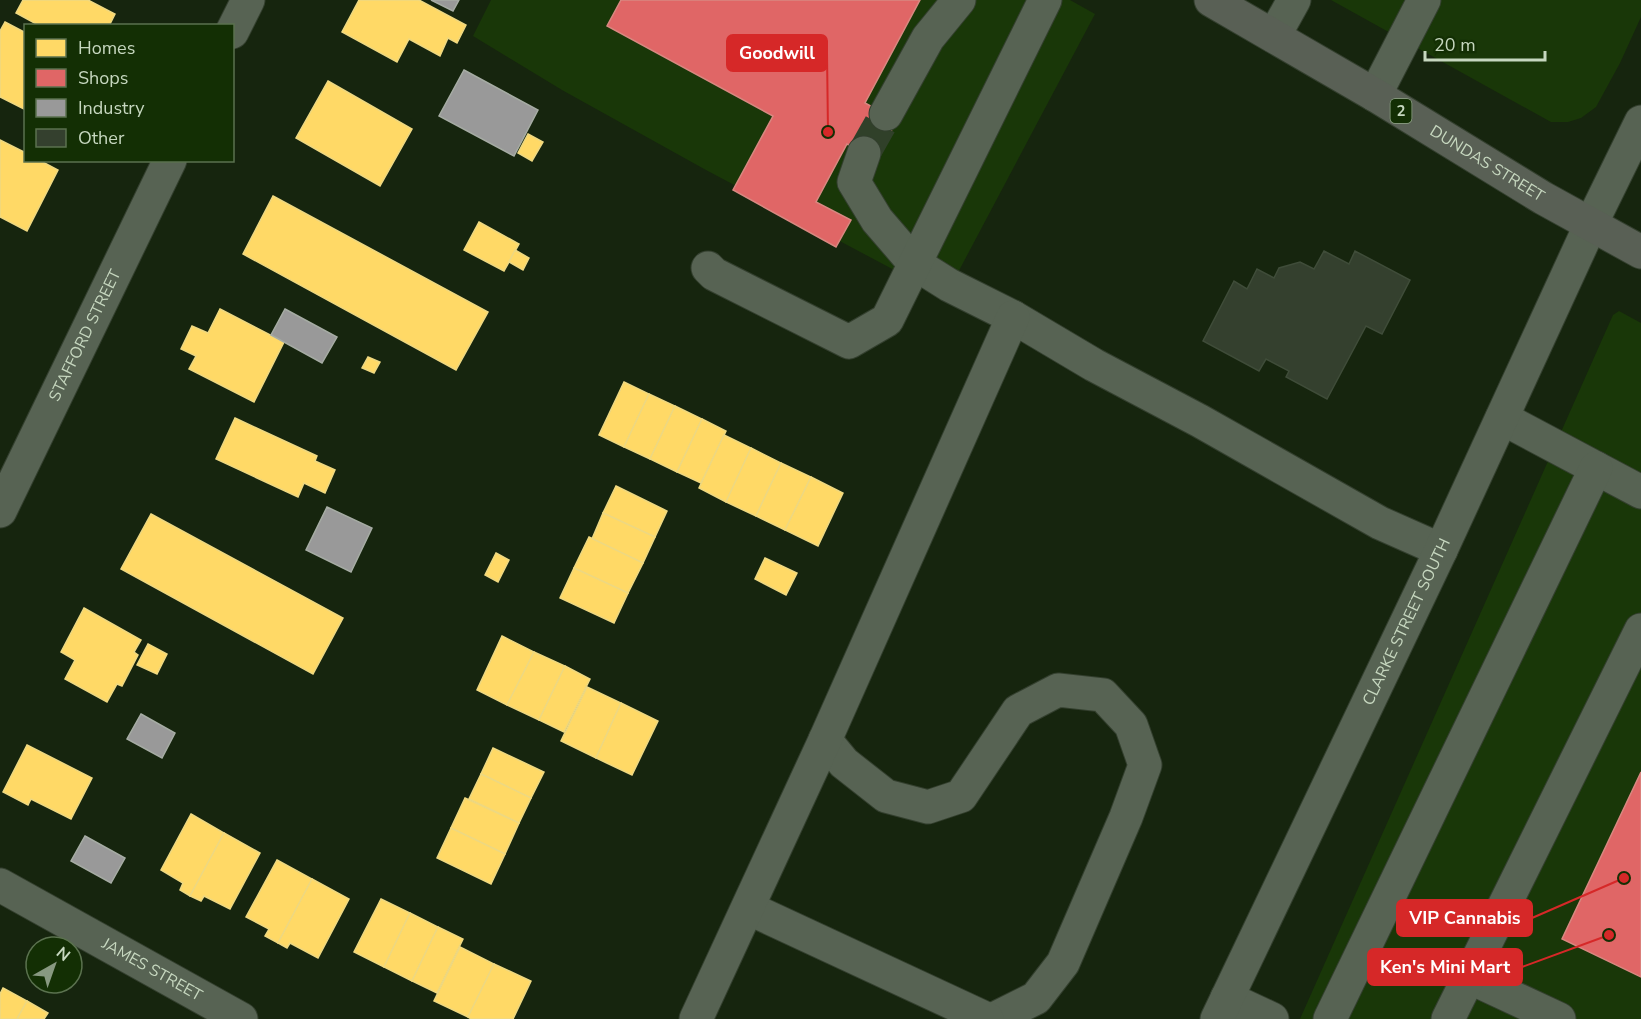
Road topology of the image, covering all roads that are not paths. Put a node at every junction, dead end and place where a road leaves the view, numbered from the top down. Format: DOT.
graph roads {
  1 [pos="248,0"];
  2 [pos="959,0"];
  3 [pos="1211,0"];
  4 [pos="1294,0"];
  5 [pos="1424,0"];
  6 [pos="1042,1"];
  7 [pos="234,28"];
  8 [pos="1274,36"];
  9 [pos="1375,95"];
  10 [pos="886,114"];
  11 [pos="1641,122"];
  12 [pos="864,153"];
  13 [pos="169,162"];
  14 [pos="1591,224"];
  15 [pos="1641,252"];
  16 [pos="914,263"];
  17 [pos="708,268"];
  18 [pos="1013,317"];
  19 [pos="1502,418"];
  20 [pos="1596,468"];
  21 [pos="1641,492"];
  22 [pos="0,511"];
  23 [pos="1441,550"];
  24 [pos="1641,630"];
  25 [pos="825,740"];
  26 [pos="0,885"];
  27 [pos="748,908"];
  28 [pos="1469,977"];
  29 [pos="1222,1009"];
  30 [pos="241,1019"];
  31 [pos="696,1019"];
  32 [pos="987,1019"];
  33 [pos="994,1019"];
  34 [pos="1272,1019"];
  35 [pos="1330,1019"];
  36 [pos="1448,1019"];
  37 [pos="1560,1019"];
  1 -- 7 [label="street"];
  2 -- 10 [label="street"];
  3 -- 8 [label="main road, DUNDAS STREET / 2"];
  4 -- 8 [label="street"];
  5 -- 9 [label="street"];
  6 -- 16 [label="street"];
  8 -- 9 [label="main road, DUNDAS STREET / 2"];
  9 -- 14 [label="main road, DUNDAS STREET / 2"];
  11 -- 14 [label="street, CLARKE STREET SOUTH"];
  12 -- 16 [label="street"];
  13 -- 22 [label="street, STAFFORD STREET"];
  14 -- 15 [label="main road, DUNDAS STREET / 2"];
  14 -- 19 [label="street, CLARKE STREET SOUTH"];
  16 -- 17 [label="street"];
  16 -- 18 [label="street"];
  18 -- 23 [label="street"];
  18 -- 25 [label="street"];
  19 -- 20 [label="street"];
  19 -- 23 [label="street, CLARKE STREET SOUTH"];
  20 -- 21 [label="street"];
  20 -- 35 [label="street"];
  23 -- 29 [label="street, CLARKE STREET SOUTH"];
  24 -- 28 [label="street"];
  25 -- 27 [label="street"];
  25 -- 33 [label="street"];
  26 -- 30 [label="street, JAMES STREET"];
  27 -- 31 [label="street"];
  27 -- 32 [label="street"];
  28 -- 36 [label="street"];
  28 -- 37 [label="street"];
  29 -- 34 [label="street"];
}
